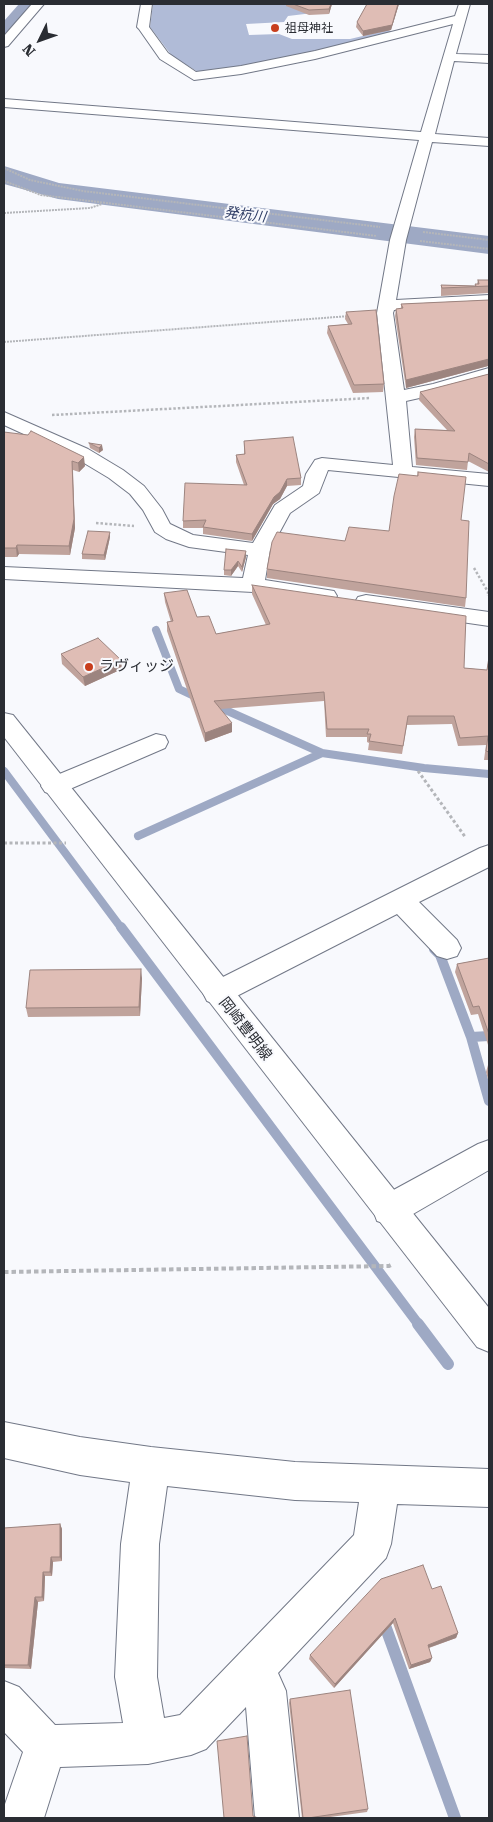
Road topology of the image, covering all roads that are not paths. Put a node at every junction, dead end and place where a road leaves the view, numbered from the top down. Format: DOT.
graph roads {
  1 [pos="38,4"];
  2 [pos="146,4"];
  3 [pos="464,4"];
  4 [pos="461,18"];
  5 [pos="4,43"];
  6 [pos="451,57"];
  7 [pos="489,59"];
  8 [pos="4,103"];
  9 [pos="427,137"];
  10 [pos="489,142"];
  11 [pos="489,300"];
  12 [pos="387,309"];
  13 [pos="489,373"];
  14 [pos="396,397"];
  15 [pos="4,418"];
  16 [pos="403,470"];
  17 [pos="489,480"];
  18 [pos="259,550"];
  19 [pos="4,573"];
  20 [pos="253,585"];
  21 [pos="489,609"];
  22 [pos="4,721"];
  23 [pos="156,742"];
  24 [pos="54,786"];
  25 [pos="485,857"];
  26 [pos="400,900"];
  27 [pos="447,948"];
  28 [pos="217,993"];
  29 [pos="489,1154"];
  30 [pos="389,1210"];
  31 [pos="489,1335"];
  32 [pos="4,1440"];
  33 [pos="151,1466"];
  34 [pos="381,1484"];
  35 [pos="489,1488"];
  36 [pos="254,1670"];
  37 [pos="4,1702"];
  38 [pos="148,1743"];
  39 [pos="46,1746"];
  40 [pos="22,1818"];
  41 [pos="277,1818"];
  1 -- 5 [label="street"];
  2 -- 4 [label="street"];
  3 -- 4 [label="street"];
  4 -- 6 [label="street"];
  6 -- 7 [label="street"];
  6 -- 9 [label="street"];
  8 -- 9 [label="street"];
  9 -- 10 [label="street"];
  9 -- 12 [label="street"];
  11 -- 12 [label="street"];
  12 -- 14 [label="street"];
  13 -- 14 [label="street"];
  14 -- 16 [label="street"];
  15 -- 18 [label="street"];
  16 -- 17 [label="street"];
  16 -- 18 [label="street"];
  18 -- 20 [label="street"];
  19 -- 20 [label="street"];
  20 -- 21 [label="street"];
  22 -- 24 [label="street, 岡崎豊明線"];
  23 -- 24 [label="street"];
  24 -- 28 [label="street, 岡崎豊明線"];
  25 -- 26 [label="street"];
  26 -- 27 [label="street"];
  26 -- 28 [label="street"];
  28 -- 30 [label="street, 岡崎豊明線"];
  29 -- 30 [label="street"];
  30 -- 31 [label="street, 岡崎豊明線"];
  32 -- 33 [label="street"];
  33 -- 34 [label="street"];
  33 -- 38 [label="street"];
  34 -- 35 [label="street"];
  34 -- 36 [label="street"];
  36 -- 38 [label="street"];
  36 -- 41 [label="street"];
  37 -- 39 [label="street"];
  38 -- 39 [label="street"];
  39 -- 40 [label="street"];
}
